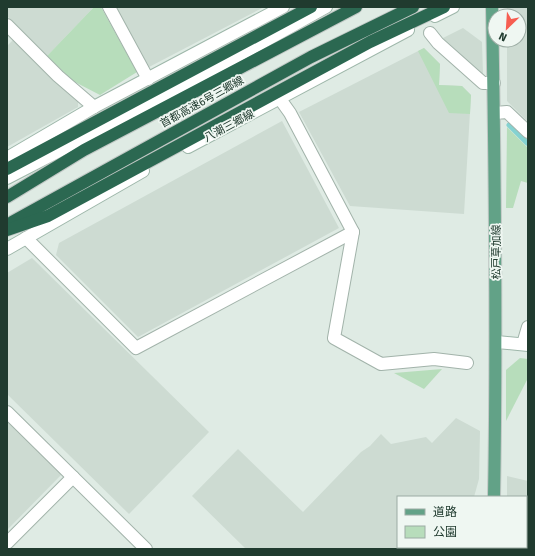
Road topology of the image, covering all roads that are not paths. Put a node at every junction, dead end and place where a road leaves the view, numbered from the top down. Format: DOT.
graph roads {
  1 [pos="109,7"];
  2 [pos="283,7"];
  3 [pos="311,7"];
  4 [pos="326,7"];
  5 [pos="356,7"];
  6 [pos="413,7"];
  7 [pos="444,7"];
  8 [pos="453,7"];
  9 [pos="492,7"];
  10 [pos="7,25"];
  11 [pos="430,33"];
  12 [pos="148,79"];
  13 [pos="494,83"];
  14 [pos="280,99"];
  15 [pos="94,107"];
  16 [pos="495,112"];
  17 [pos="528,132"];
  18 [pos="7,158"];
  19 [pos="7,169"];
  20 [pos="7,178"];
  21 [pos="7,197"];
  22 [pos="7,225"];
  23 [pos="7,230"];
  24 [pos="353,232"];
  25 [pos="26,238"];
  26 [pos="7,249"];
  27 [pos="528,327"];
  28 [pos="496,342"];
  29 [pos="525,344"];
  30 [pos="467,363"];
  31 [pos="7,412"];
  32 [pos="73,477"];
  33 [pos="494,496"];
  34 [pos="7,543"];
  35 [pos="146,549"];
  1 -- 12 [label="street"];
  2 -- 12 [label="street"];
  3 -- 19 [label="highway"];
  4 -- 20 [label="street"];
  5 -- 21 [label="highway, 首都高速6号三郷線"];
  6 -- 22 [label="highway, 首都高速6号三郷線"];
  7 -- 23 [label="highway"];
  8 -- 14 [label="street, 八潮三郷線"];
  9 -- 13 [label="main road, 松戸草加線"];
  10 -- 15 [label="street"];
  11 -- 13 [label="street"];
  12 -- 15 [label="street"];
  13 -- 16 [label="main road, 松戸草加線"];
  14 -- 24 [label="street"];
  14 -- 25 [label="street, 八潮三郷線"];
  15 -- 18 [label="street"];
  16 -- 17 [label="street"];
  16 -- 28 [label="main road, 松戸草加線"];
  24 -- 25 [label="street"];
  24 -- 30 [label="street"];
  25 -- 26 [label="street, 八潮三郷線"];
  27 -- 29 [label="street"];
  28 -- 29 [label="street"];
  28 -- 33 [label="main road, 松戸草加線"];
  31 -- 32 [label="street"];
  32 -- 34 [label="street"];
  32 -- 35 [label="street"];
}
